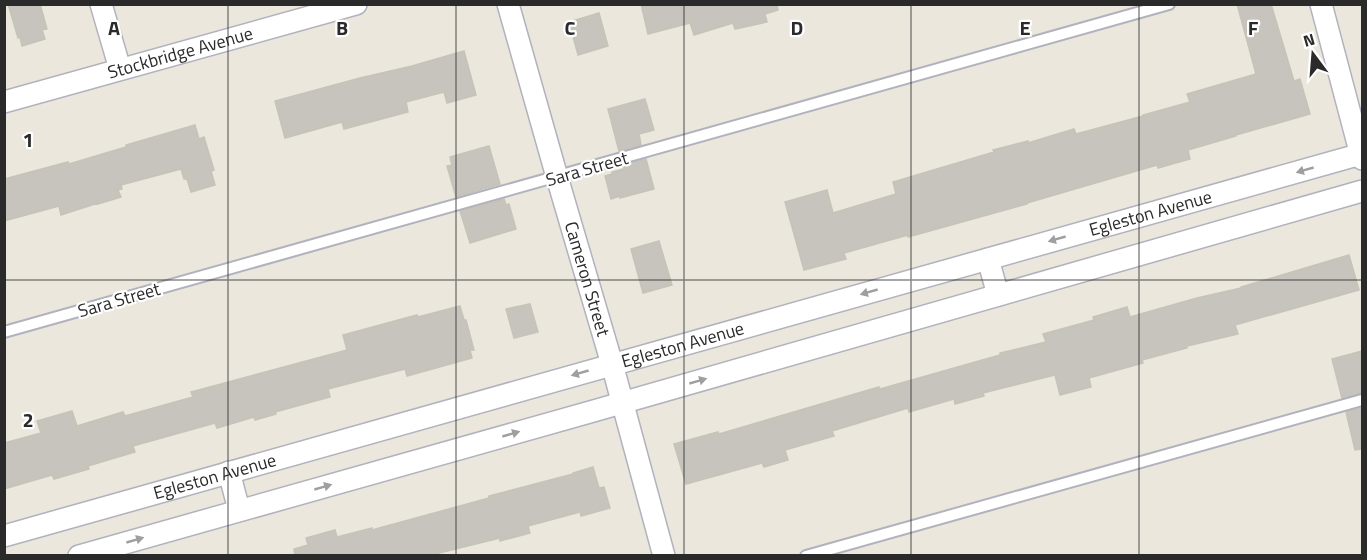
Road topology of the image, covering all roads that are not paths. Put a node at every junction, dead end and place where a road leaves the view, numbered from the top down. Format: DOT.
graph roads {
  1 [pos="100,4"];
  2 [pos="356,4"];
  3 [pos="508,4"];
  4 [pos="1169,4"];
  5 [pos="1321,4"];
  6 [pos="120,69"];
  7 [pos="4,102"];
  8 [pos="1362,156"];
  9 [pos="557,177"];
  10 [pos="1362,191"];
  11 [pos="988,259"];
  12 [pos="998,295"];
  13 [pos="4,332"];
  14 [pos="612,364"];
  15 [pos="1362,400"];
  16 [pos="623,402"];
  17 [pos="230,472"];
  18 [pos="239,510"];
  19 [pos="4,536"];
  20 [pos="79,555"];
  21 [pos="664,555"];
  22 [pos="806,555"];
  1 -- 6 [label="street"];
  2 -- 6 [label="street, Stockbridge Avenue"];
  3 -- 9 [label="street, Cameron Street"];
  4 -- 9 [label="lane, Sara Street"];
  5 -- 8 [label="street"];
  6 -- 7 [label="street, Stockbridge Avenue"];
  8 -- 11 [label="street, Egleston Avenue, one-way"];
  9 -- 13 [label="lane, Sara Street"];
  9 -- 14 [label="street, Cameron Street"];
  10 -- 12 [label="street, Egleston Avenue"];
  11 -- 12 [label="street"];
  11 -- 14 [label="street, Egleston Avenue, one-way"];
  16 -- 12 [label="street, Egleston Avenue, one-way"];
  14 -- 16 [label="street, Cameron Street"];
  14 -- 17 [label="street, Egleston Avenue, one-way"];
  15 -- 22 [label="lane"];
  18 -- 16 [label="street, Egleston Avenue, one-way"];
  16 -- 21 [label="street, Cameron Street"];
  17 -- 18 [label="street"];
  17 -- 19 [label="street, Egleston Avenue"];
  20 -- 18 [label="street, Egleston Avenue, one-way"];
}
